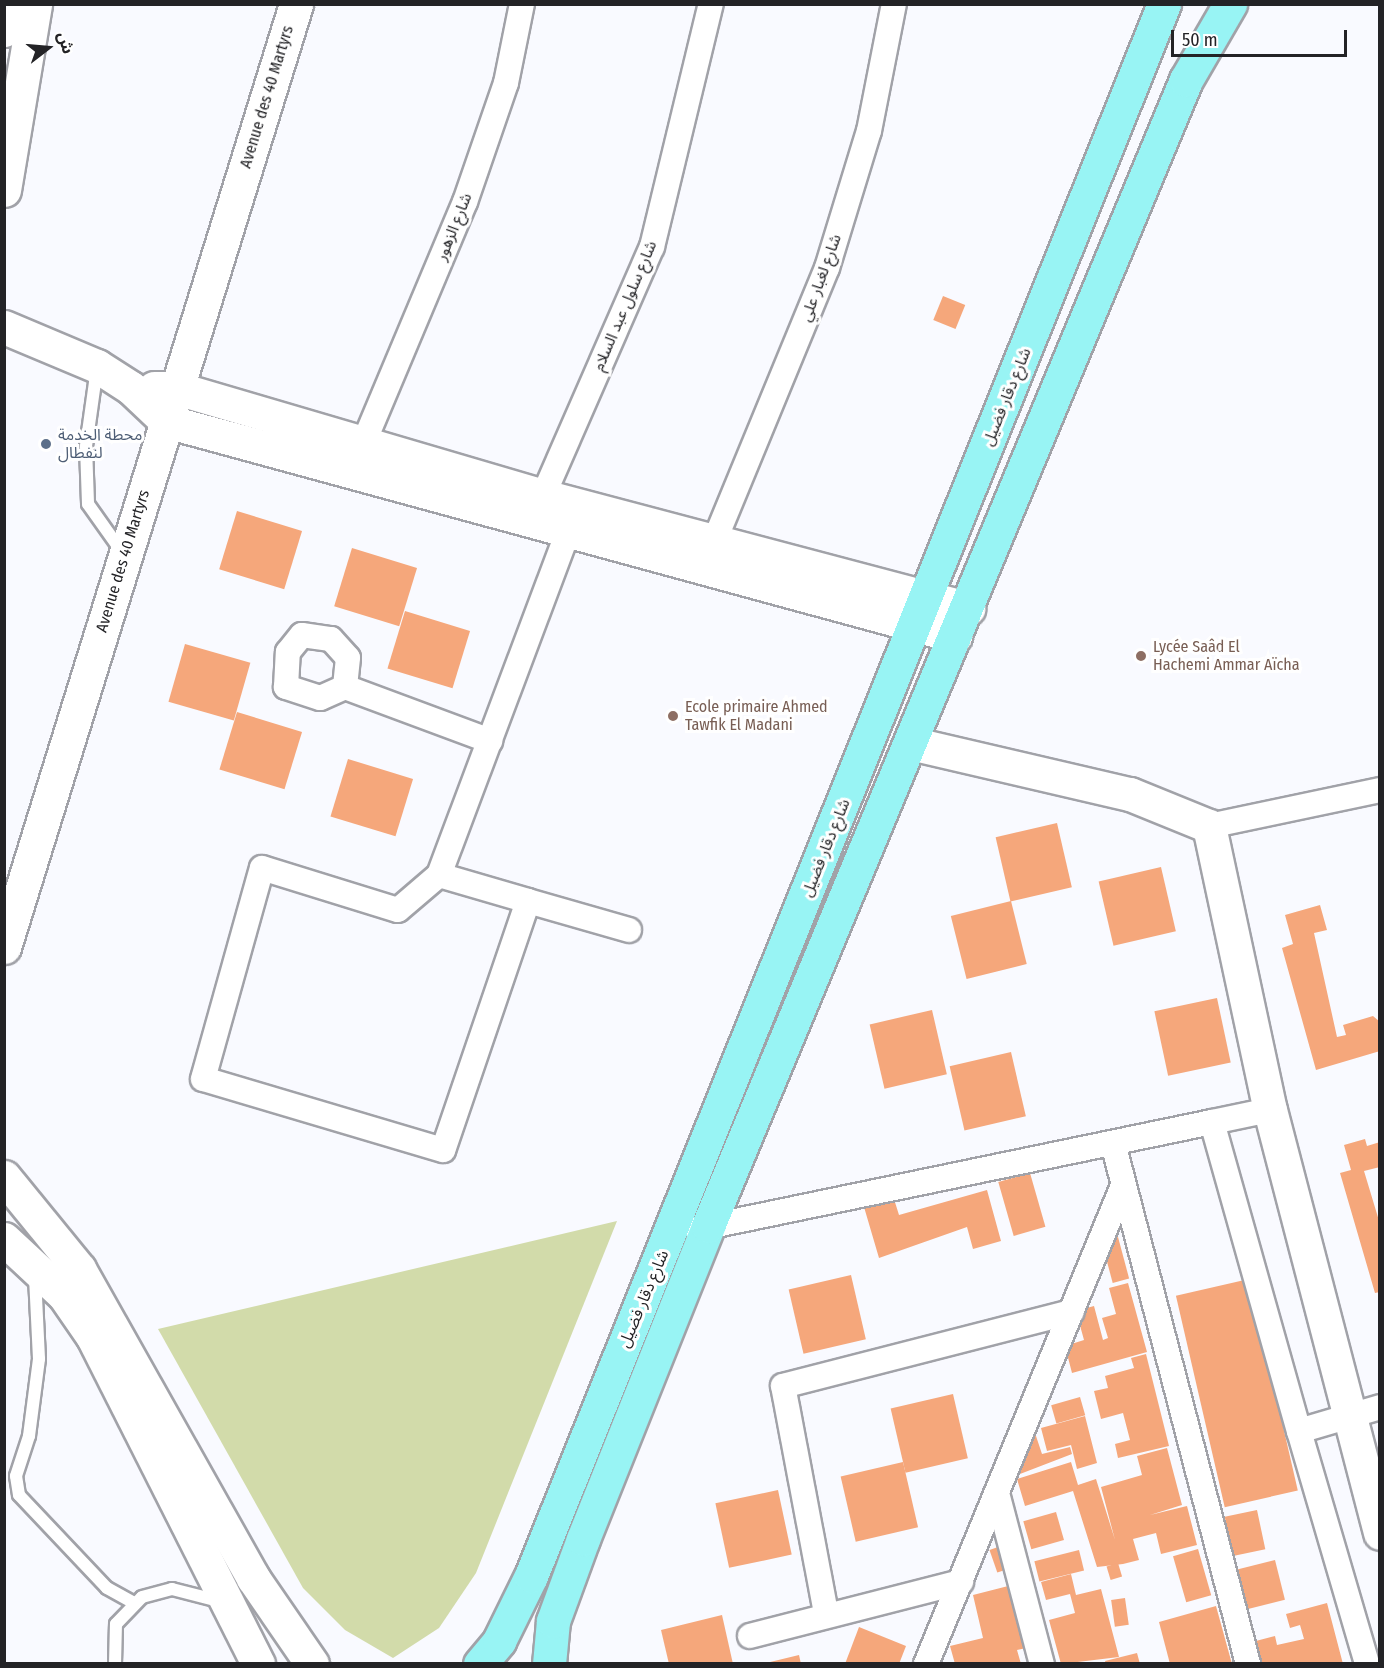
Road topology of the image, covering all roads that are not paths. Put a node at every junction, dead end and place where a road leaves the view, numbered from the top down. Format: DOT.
graph roads {
  1 [pos="9,4"];
  2 [pos="34,4"];
  3 [pos="296,4"];
  4 [pos="522,4"];
  5 [pos="711,4"];
  6 [pos="894,4"];
  7 [pos="1230,4"];
  8 [pos="1161,15"];
  9 [pos="4,30"];
  10 [pos="4,190"];
  11 [pos="4,327"];
  12 [pos="97,366"];
  13 [pos="177,387"];
  14 [pos="131,388"];
  15 [pos="166,421"];
  16 [pos="364,442"];
  17 [pos="543,495"];
  18 [pos="573,519"];
  19 [pos="714,542"];
  20 [pos="125,555"];
  21 [pos="920,611"];
  22 [pos="961,622"];
  23 [pos="345,687"];
  24 [pos="490,741"];
  25 [pos="910,743"];
  26 [pos="1380,790"];
  27 [pos="1209,826"];
  28 [pos="439,875"];
  29 [pos="528,901"];
  30 [pos="629,930"];
  31 [pos="4,947"];
  32 [pos="1270,1110"];
  33 [pos="1212,1122"];
  34 [pos="1113,1143"];
  35 [pos="4,1178"];
  36 [pos="1122,1188"];
  37 [pos="708,1226"];
  38 [pos="671,1234"];
  39 [pos="4,1239"];
  40 [pos="35,1264"];
  41 [pos="1072,1311"];
  42 [pos="1365,1411"];
  43 [pos="1299,1431"];
  44 [pos="164,1447"];
  45 [pos="998,1493"];
  46 [pos="1380,1533"];
  47 [pos="961,1582"];
  48 [pos="134,1603"];
  49 [pos="232,1606"];
  50 [pos="826,1613"];
  51 [pos="750,1636"];
  52 [pos="115,1664"];
  53 [pos="258,1664"];
  54 [pos="312,1664"];
  55 [pos="480,1664"];
  56 [pos="549,1664"];
  57 [pos="926,1664"];
  58 [pos="1042,1664"];
  59 [pos="1248,1664"];
  60 [pos="1367,1664"];
  1 -- 9 [label="street"];
  2 -- 10 [label="street"];
  3 -- 13 [label="street, Avenue des 40 Martyrs"];
  4 -- 16 [label="street, شارع الزهور"];
  5 -- 17 [label="street, شارع سلول عبد السلام"];
  6 -- 19 [label="street, شارع لغبار علي"];
  7 -- 22 [label="main road, شارع دقار فضيل"];
  8 -- 21 [label="main road, شارع دقار فضيل"];
  11 -- 12 [label="street"];
  12 -- 14 [label="street"];
  12 -- 20 [label="lane"];
  13 -- 14 [label="street"];
  13 -- 15 [label="street, Avenue des 40 Martyrs"];
  13 -- 16 [label="street"];
  14 -- 15 [label="street"];
  15 -- 18 [label="street"];
  15 -- 20 [label="street, Avenue des 40 Martyrs"];
  16 -- 17 [label="street"];
  17 -- 18 [label="street"];
  18 -- 19 [label="street"];
  18 -- 21 [label="street"];
  18 -- 24 [label="street"];
  19 -- 21 [label="street"];
  20 -- 31 [label="street, Avenue des 40 Martyrs"];
  21 -- 22 [label="street"];
  21 -- 38 [label="main road, شارع دقار فضيل"];
  22 -- 25 [label="main road, شارع دقار فضيل"];
  23 -- 24 [label="street"];
  24 -- 28 [label="street"];
  25 -- 27 [label="street"];
  25 -- 37 [label="main road, شارع دقار فضيل"];
  26 -- 27 [label="street"];
  27 -- 32 [label="street"];
  28 -- 29 [label="street"];
  28 -- 29 [label="street"];
  29 -- 30 [label="street"];
  32 -- 33 [label="street"];
  32 -- 42 [label="street"];
  33 -- 34 [label="street"];
  33 -- 43 [label="street"];
  34 -- 36 [label="street"];
  34 -- 37 [label="street"];
  35 -- 44 [label="street"];
  36 -- 41 [label="street"];
  36 -- 59 [label="street"];
  37 -- 38 [label="street"];
  37 -- 56 [label="main road, شارع دقار فضيل"];
  38 -- 55 [label="main road, شارع دقار فضيل"];
  39 -- 40 [label="street"];
  40 -- 44 [label="street"];
  40 -- 48 [label="lane"];
  41 -- 45 [label="street"];
  41 -- 50 [label="street"];
  42 -- 43 [label="street"];
  42 -- 46 [label="street"];
  43 -- 60 [label="street"];
  44 -- 49 [label="street"];
  44 -- 54 [label="street"];
  45 -- 47 [label="street"];
  45 -- 58 [label="street"];
  47 -- 50 [label="street"];
  47 -- 57 [label="street"];
  48 -- 49 [label="lane"];
  48 -- 52 [label="lane"];
  49 -- 53 [label="street"];
  50 -- 51 [label="street"];
}
